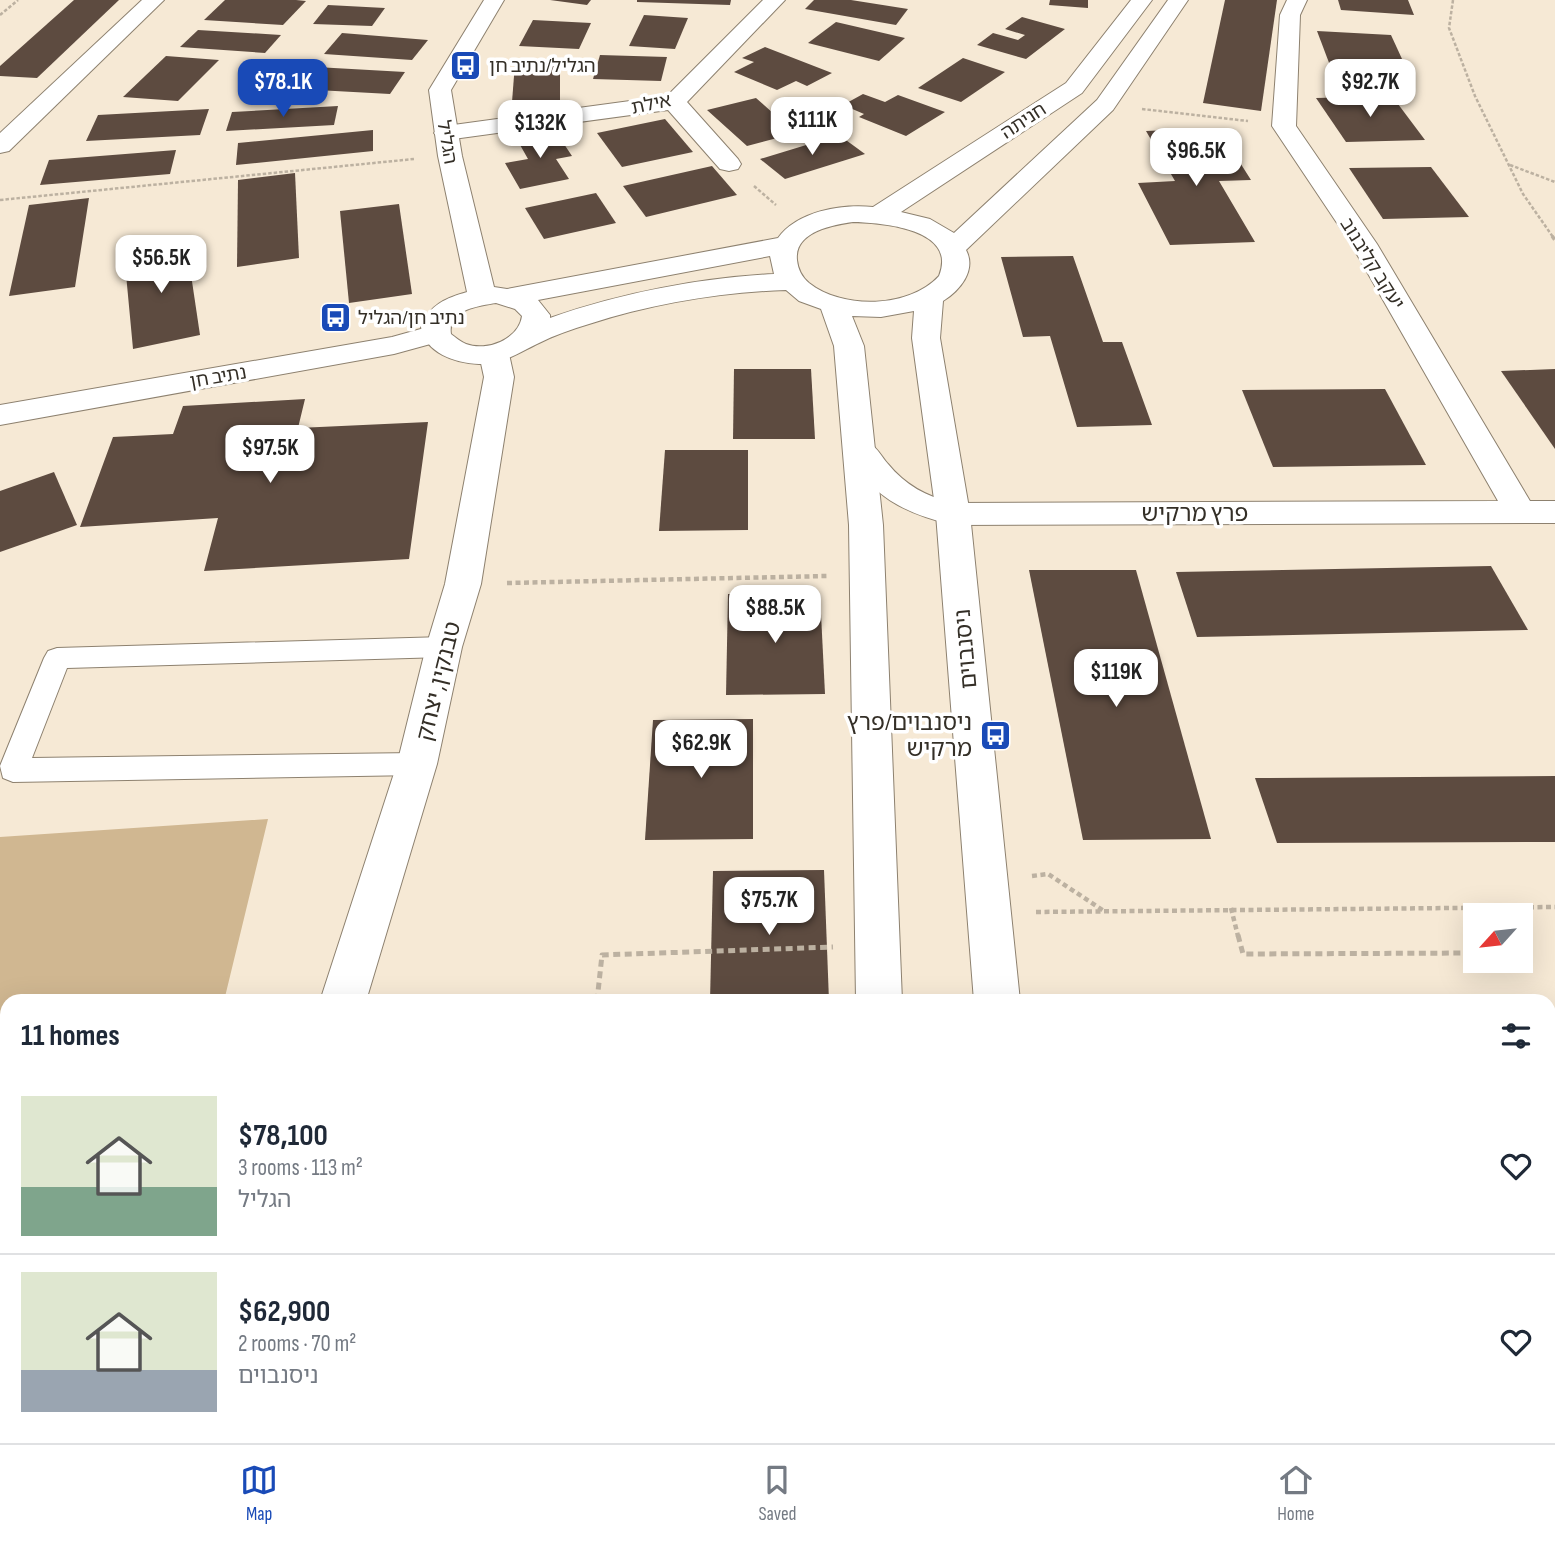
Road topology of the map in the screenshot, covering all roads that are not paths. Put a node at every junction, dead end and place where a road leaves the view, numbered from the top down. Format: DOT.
graph roads {
  1 [pos="154,0"];
  2 [pos="494,0"];
  3 [pos="775,0"];
  4 [pos="1142,0"];
  5 [pos="1178,0"];
  6 [pos="1297,0"];
  7 [pos="674,102"];
  8 [pos="448,145"];
  9 [pos="0,146"];
  10 [pos="729,164"];
  11 [pos="880,214"];
  12 [pos="794,237"];
  13 [pos="952,249"];
  14 [pos="792,282"];
  15 [pos="496,297"];
  16 [pos="929,298"];
  17 [pos="833,304"];
  18 [pos="435,334"];
  19 [pos="529,338"];
  20 [pos="494,354"];
  21 [pos="0,415"];
  22 [pos="860,450"];
  23 [pos="1555,512"];
  24 [pos="1521,513"];
  25 [pos="953,514"];
  26 [pos="444,648"];
  27 [pos="417,764"];
  28 [pos="345,994"];
  29 [pos="879,994"];
  30 [pos="996,994"];
  1 -- 9 [label="street"];
  2 -- 8 [label="street, הגליל"];
  3 -- 7 [label="street, אילת"];
  4 -- 11 [label="street, חניתה"];
  5 -- 13 [label="street, חניתה"];
  6 -- 24 [label="street, יעקב קליבנוב"];
  7 -- 8 [label="street, אילת"];
  7 -- 10 [label="street"];
  8 -- 15 [label="street, הגליל"];
  11 -- 12 [label="street"];
  11 -- 13 [label="street"];
  12 -- 14 [label="street"];
  12 -- 15 [label="street"];
  13 -- 16 [label="street"];
  14 -- 17 [label="street"];
  14 -- 19 [label="street"];
  15 -- 18 [label="street"];
  15 -- 19 [label="street"];
  16 -- 17 [label="street"];
  16 -- 25 [label="street, ניסנבוים"];
  17 -- 22 [label="street"];
  18 -- 20 [label="street"];
  18 -- 21 [label="street, נתיב חן"];
  19 -- 20 [label="street"];
  20 -- 26 [label="street, טבנקין, יצחק"];
  22 -- 25 [label="street, פרץ מרקיש"];
  22 -- 29 [label="street"];
  23 -- 24 [label="street, פרץ מרקיש"];
  24 -- 25 [label="street, פרץ מרקיש"];
  25 -- 30 [label="street, ניסנבוים"];
  26 -- 27 [label="street, טבנקין, יצחק"];
  26 -- 27 [label="lane"];
  27 -- 28 [label="street, טבנקין, יצחק"];
}
